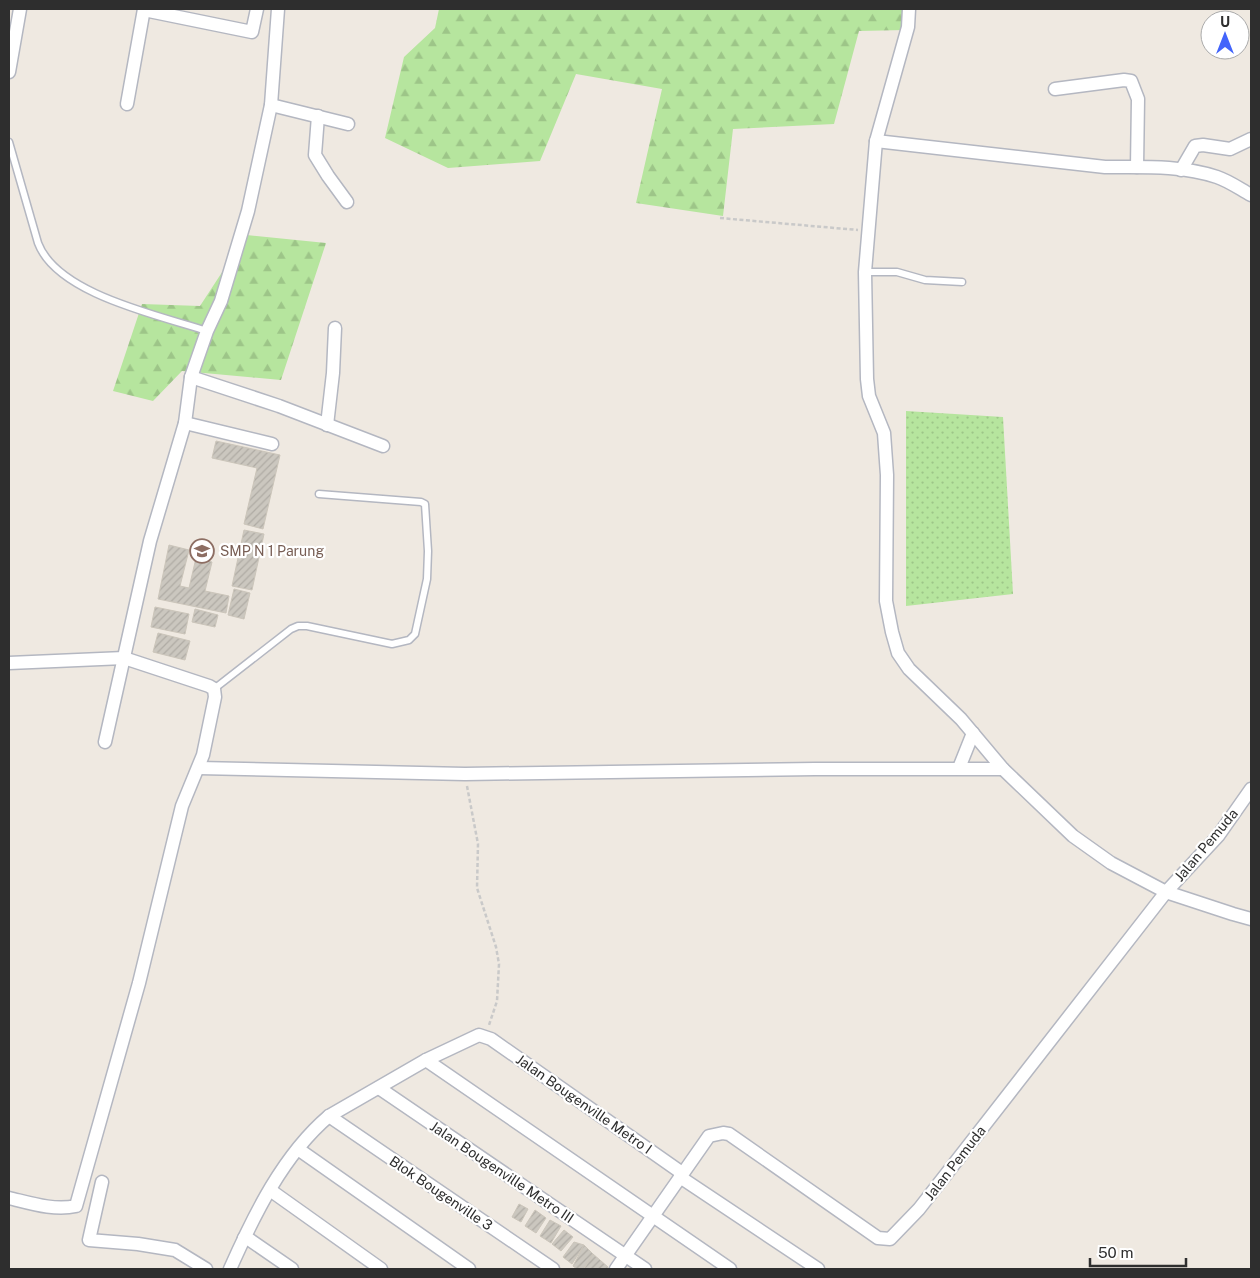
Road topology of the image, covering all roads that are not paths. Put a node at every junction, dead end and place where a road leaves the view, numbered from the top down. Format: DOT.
graph roads {
  1 [pos="20,9"];
  2 [pos="144,9"];
  3 [pos="258,9"];
  4 [pos="278,9"];
  5 [pos="909,9"];
  6 [pos="9,72"];
  7 [pos="1056,89"];
  8 [pos="127,104"];
  9 [pos="271,105"];
  10 [pos="318,116"];
  11 [pos="348,124"];
  12 [pos="1251,139"];
  13 [pos="876,141"];
  14 [pos="9,142"];
  15 [pos="1137,167"];
  16 [pos="1180,170"];
  17 [pos="1251,195"];
  18 [pos="347,202"];
  19 [pos="866,272"];
  20 [pos="962,282"];
  21 [pos="335,328"];
  22 [pos="207,331"];
  23 [pos="191,377"];
  24 [pos="185,423"];
  25 [pos="327,425"];
  26 [pos="272,444"];
  27 [pos="383,446"];
  28 [pos="319,494"];
  29 [pos="124,658"];
  30 [pos="9,663"];
  31 [pos="214,689"];
  32 [pos="972,732"];
  33 [pos="105,742"];
  34 [pos="199,768"];
  35 [pos="959,768"];
  36 [pos="1003,769"];
  37 [pos="1251,789"];
  38 [pos="1166,892"];
  39 [pos="1251,919"];
  40 [pos="426,1060"];
  41 [pos="379,1088"];
  42 [pos="329,1116"];
  43 [pos="298,1149"];
  44 [pos="681,1175"];
  45 [pos="102,1182"];
  46 [pos="270,1190"];
  47 [pos="9,1198"];
  48 [pos="653,1216"];
  49 [pos="244,1238"];
  50 [pos="625,1255"];
  51 [pos="206,1269"];
  52 [pos="230,1269"];
  53 [pos="292,1269"];
  54 [pos="382,1269"];
  55 [pos="470,1269"];
  56 [pos="553,1269"];
  57 [pos="616,1269"];
  58 [pos="645,1269"];
  59 [pos="730,1269"];
  60 [pos="818,1269"];
  1 -- 6 [label="street"];
  2 -- 3 [label="street"];
  2 -- 8 [label="street"];
  4 -- 9 [label="street"];
  5 -- 13 [label="street"];
  7 -- 15 [label="street"];
  9 -- 10 [label="street"];
  9 -- 22 [label="street"];
  10 -- 11 [label="street"];
  10 -- 18 [label="street"];
  12 -- 16 [label="street"];
  13 -- 15 [label="street"];
  13 -- 19 [label="street"];
  14 -- 22 [label="lane"];
  15 -- 16 [label="street"];
  16 -- 17 [label="street"];
  19 -- 20 [label="lane"];
  19 -- 32 [label="street"];
  21 -- 25 [label="street"];
  22 -- 23 [label="street"];
  23 -- 24 [label="street"];
  23 -- 25 [label="street"];
  24 -- 26 [label="street"];
  24 -- 29 [label="street"];
  25 -- 27 [label="street"];
  28 -- 31 [label="lane"];
  29 -- 30 [label="street"];
  29 -- 31 [label="street"];
  29 -- 33 [label="street"];
  31 -- 34 [label="street"];
  32 -- 35 [label="street"];
  32 -- 36 [label="street"];
  34 -- 35 [label="street"];
  34 -- 47 [label="street"];
  35 -- 36 [label="street"];
  36 -- 38 [label="street"];
  37 -- 38 [label="street, Jalan Pemuda"];
  38 -- 39 [label="street"];
  38 -- 44 [label="street, Jalan Pemuda"];
  40 -- 41 [label="street"];
  40 -- 44 [label="street, Jalan Bougenville Metro I"];
  40 -- 48 [label="street"];
  41 -- 42 [label="street"];
  41 -- 50 [label="street, Jalan Bougenville Metro III"];
  42 -- 43 [label="street"];
  42 -- 56 [label="street, Blok Bougenville 3"];
  43 -- 46 [label="street"];
  43 -- 55 [label="street"];
  44 -- 48 [label="street, Jalan Pemuda"];
  44 -- 60 [label="street, Jalan Bougenville Metro I"];
  45 -- 51 [label="street"];
  46 -- 49 [label="street"];
  46 -- 54 [label="street"];
  48 -- 50 [label="street, Jalan Pemuda"];
  48 -- 59 [label="street"];
  49 -- 52 [label="street"];
  49 -- 53 [label="street"];
  50 -- 57 [label="street, Jalan Pemuda"];
  50 -- 58 [label="street, Jalan Bougenville Metro III"];
}
